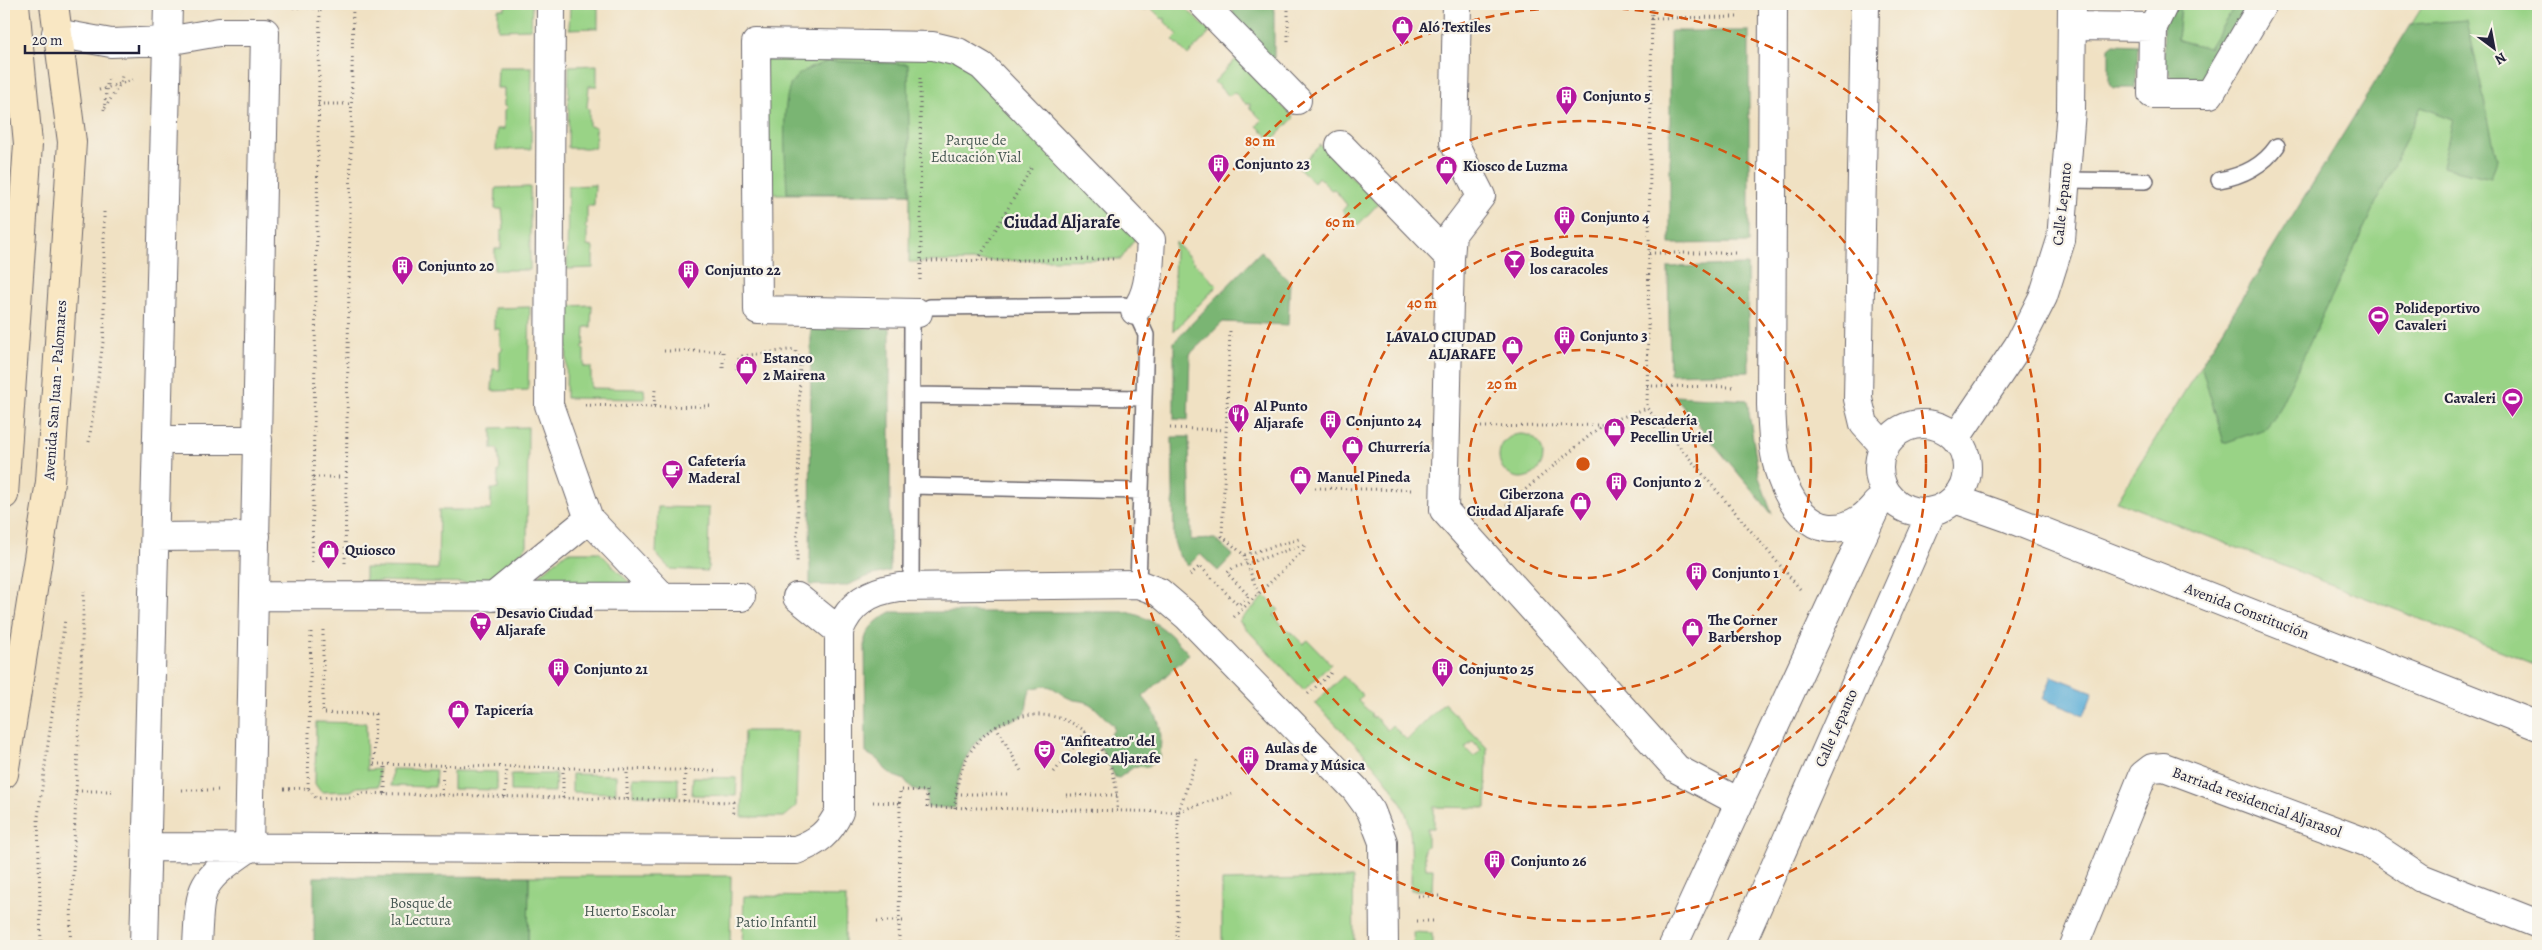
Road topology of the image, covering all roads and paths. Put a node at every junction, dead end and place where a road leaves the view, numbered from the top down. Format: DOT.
graph roads {
  1 [pos="16,4"];
  2 [pos="54,4"];
  3 [pos="168,4"];
  4 [pos="353,4"];
  5 [pos="552,4"];
  6 [pos="1203,4"];
  7 [pos="1457,4"];
  8 [pos="1652,4"];
  9 [pos="1865,4"];
  10 [pos="2263,4"];
  11 [pos="320,6"];
  12 [pos="284,7"];
  13 [pos="1773,10"];
  14 [pos="2072,15"];
  15 [pos="2159,15"];
  16 [pos="1651,18"];
  17 [pos="56,33"];
  18 [pos="167,40"];
  19 [pos="920,45"];
  20 [pos="1297,100"];
  21 [pos="318,104"];
  22 [pos="352,104"];
  23 [pos="1050,136"];
  24 [pos="1340,145"];
  25 [pos="2277,146"];
  26 [pos="2066,180"];
  27 [pos="2146,180"];
  28 [pos="2219,180"];
  29 [pos="1648,252"];
  30 [pos="1772,254"];
  31 [pos="1450,258"];
  32 [pos="1150,259"];
  33 [pos="978,260"];
  34 [pos="921,261"];
  35 [pos="1135,311"];
  36 [pos="909,313"];
  37 [pos="1230,331"];
  38 [pos="664,351"];
  39 [pos="796,351"];
  40 [pos="781,352"];
  41 [pos="723,369"];
  42 [pos="737,369"];
  43 [pos="1647,386"];
  44 [pos="1771,387"];
  45 [pos="654,390"];
  46 [pos="912,395"];
  47 [pos="1143,398"];
  48 [pos="549,405"];
  49 [pos="711,406"];
  50 [pos="654,407"];
  51 [pos="1647,408"];
  52 [pos="1602,425"];
  53 [pos="1164,427"];
  54 [pos="1446,427"];
  55 [pos="1225,430"];
  56 [pos="1956,438"];
  57 [pos="157,440"];
  58 [pos="258,440"];
  59 [pos="1885,447"];
  60 [pos="313,477"];
  61 [pos="346,477"];
  62 [pos="912,486"];
  63 [pos="1315,488"];
  64 [pos="1444,490"];
  65 [pos="1141,491"];
  66 [pos="4,495"];
  67 [pos="1881,496"];
  68 [pos="1943,505"];
  69 [pos="589,519"];
  70 [pos="256,536"];
  71 [pos="1469,537"];
  72 [pos="155,538"];
  73 [pos="1299,539"];
  74 [pos="1244,555"];
  75 [pos="1200,566"];
  76 [pos="1138,584"];
  77 [pos="911,586"];
  78 [pos="84,590"];
  79 [pos="1258,593"];
  80 [pos="255,596"];
  81 [pos="326,596"];
  82 [pos="663,596"];
  83 [pos="493,597"];
  84 [pos="741,597"];
  85 [pos="796,597"];
  86 [pos="1239,612"];
  87 [pos="66,617"];
  88 [pos="1825,618"];
  89 [pos="839,631"];
  90 [pos="1333,671"];
  91 [pos="1306,697"];
  92 [pos="996,726"];
  93 [pos="2538,726"];
  94 [pos="1086,732"];
  95 [pos="1198,757"];
  96 [pos="385,764"];
  97 [pos="443,765"];
  98 [pos="507,767"];
  99 [pos="563,768"];
  100 [pos="627,769"];
  101 [pos="685,770"];
  102 [pos="719,771"];
  103 [pos="1022,771"];
  104 [pos="1054,772"];
  105 [pos="4,774"];
  106 [pos="308,788"];
  107 [pos="250,789"];
  108 [pos="149,790"];
  109 [pos="76,791"];
  110 [pos="385,793"];
  111 [pos="956,794"];
  112 [pos="1007,794"];
  113 [pos="1066,794"];
  114 [pos="1232,794"];
  115 [pos="442,795"];
  116 [pos="1117,795"];
  117 [pos="505,797"];
  118 [pos="563,798"];
  119 [pos="627,799"];
  120 [pos="684,801"];
  121 [pos="867,801"];
  122 [pos="1739,802"];
  123 [pos="900,803"];
  124 [pos="955,808"];
  125 [pos="1117,810"];
  126 [pos="1178,812"];
  127 [pos="734,818"];
  128 [pos="148,847"];
  129 [pos="249,848"];
  130 [pos="1410,896"];
  131 [pos="1439,896"];
  132 [pos="877,920"];
  133 [pos="907,920"];
  134 [pos="1410,920"];
  135 [pos="1437,921"];
  136 [pos="2538,924"];
  137 [pos="41,946"];
  138 [pos="70,946"];
  139 [pos="144,946"];
  140 [pos="198,946"];
  141 [pos="899,946"];
  142 [pos="1177,946"];
  143 [pos="1384,946"];
  144 [pos="1673,946"];
  145 [pos="1740,946"];
  146 [pos="2074,946"];
  1 -- 66 [label="street"];
  2 -- 17 [label="street, Avenida San Juan - Palomares"];
  3 -- 18 [label="street"];
  4 -- 22 [label="path"];
  5 -- 48 [label="street"];
  6 -- 20 [label="street"];
  7 -- 31 [label="street"];
  8 -- 16 [label="path"];
  9 -- 59 [label="street"];
  10 -- 15 [label="street"];
  11 -- 12 [label="path"];
  11 -- 21 [label="path"];
  13 -- 16 [label="path"];
  13 -- 30 [label="street"];
  14 -- 15 [label="street"];
  14 -- 26 [label="street, Calle Lepanto"];
  16 -- 29 [label="path"];
  17 -- 18 [label="street"];
  17 -- 105 [label="street, Avenida San Juan - Palomares"];
  18 -- 57 [label="street"];
  18 -- 58 [label="street"];
  19 -- 23 [label="street"];
  19 -- 34 [label="path"];
  19 -- 36 [label="street"];
  21 -- 22 [label="path"];
  21 -- 60 [label="path"];
  22 -- 61 [label="path"];
  23 -- 32 [label="street"];
  23 -- 33 [label="path"];
  24 -- 31 [label="street"];
  25 -- 28 [label="lane"];
  26 -- 27 [label="lane"];
  26 -- 56 [label="street, Calle Lepanto"];
  29 -- 30 [label="path"];
  29 -- 43 [label="path"];
  30 -- 44 [label="street"];
  31 -- 54 [label="street"];
  32 -- 33 [label="path"];
  32 -- 35 [label="street"];
  33 -- 34 [label="path"];
  34 -- 36 [label="path"];
  35 -- 36 [label="lane"];
  35 -- 47 [label="lane"];
  36 -- 46 [label="lane"];
  37 -- 55 [label="path"];
  38 -- 41 [label="path"];
  39 -- 85 [label="path"];
  40 -- 42 [label="path"];
  43 -- 44 [label="path"];
  43 -- 51 [label="path"];
  44 -- 67 [label="street"];
  45 -- 50 [label="path"];
  46 -- 47 [label="lane"];
  46 -- 62 [label="lane"];
  47 -- 65 [label="lane"];
  48 -- 50 [label="path"];
  48 -- 69 [label="street"];
  49 -- 50 [label="path"];
  51 -- 52 [label="path"];
  51 -- 88 [label="path"];
  52 -- 54 [label="path"];
  52 -- 71 [label="path"];
  53 -- 55 [label="path"];
  54 -- 64 [label="street"];
  55 -- 74 [label="path"];
  56 -- 59 [label="street"];
  56 -- 68 [label="street"];
  57 -- 58 [label="street"];
  57 -- 72 [label="street"];
  58 -- 70 [label="street"];
  59 -- 67 [label="street"];
  60 -- 61 [label="path"];
  60 -- 81 [label="path"];
  61 -- 81 [label="path"];
  62 -- 65 [label="lane"];
  62 -- 77 [label="lane"];
  63 -- 64 [label="path"];
  64 -- 71 [label="street"];
  65 -- 76 [label="lane"];
  67 -- 68 [label="street"];
  67 -- 88 [label="street"];
  68 -- 93 [label="street, Avenida Constitución"];
  68 -- 145 [label="street, Calle Lepanto"];
  69 -- 82 [label="street"];
  69 -- 83 [label="street"];
  70 -- 72 [label="street"];
  70 -- 80 [label="street"];
  71 -- 122 [label="street"];
  72 -- 108 [label="street"];
  73 -- 74 [label="path"];
  74 -- 79 [label="path"];
  75 -- 79 [label="path"];
  76 -- 77 [label="street"];
  76 -- 143 [label="street"];
  77 -- 89 [label="street"];
  78 -- 109 [label="path"];
  79 -- 86 [label="path"];
  80 -- 81 [label="street"];
  80 -- 107 [label="street"];
  81 -- 83 [label="street"];
  81 -- 96 [label="path"];
  81 -- 106 [label="path"];
  82 -- 83 [label="street"];
  82 -- 84 [label="street"];
  85 -- 89 [label="street"];
  87 -- 137 [label="path"];
  88 -- 122 [label="street"];
  89 -- 129 [label="street"];
  90 -- 91 [label="path"];
  92 -- 94 [label="path"];
  92 -- 103 [label="path"];
  92 -- 111 [label="path"];
  94 -- 104 [label="path"];
  94 -- 116 [label="path"];
  95 -- 126 [label="path"];
  96 -- 97 [label="path"];
  96 -- 110 [label="path"];
  97 -- 98 [label="path"];
  97 -- 115 [label="path"];
  98 -- 99 [label="path"];
  98 -- 117 [label="path"];
  99 -- 100 [label="path"];
  99 -- 118 [label="path"];
  100 -- 101 [label="path"];
  100 -- 119 [label="path"];
  101 -- 102 [label="path"];
  101 -- 120 [label="path"];
  106 -- 107 [label="path"];
  106 -- 110 [label="path"];
  107 -- 108 [label="path"];
  107 -- 129 [label="street"];
  108 -- 109 [label="path"];
  108 -- 128 [label="street"];
  109 -- 138 [label="path"];
  110 -- 115 [label="path"];
  111 -- 112 [label="path"];
  111 -- 124 [label="path"];
  113 -- 116 [label="path"];
  114 -- 126 [label="path"];
  115 -- 117 [label="path"];
  116 -- 125 [label="path"];
  117 -- 118 [label="path"];
  118 -- 119 [label="path"];
  119 -- 120 [label="path"];
  120 -- 127 [label="path"];
  121 -- 123 [label="path"];
  122 -- 144 [label="street"];
  123 -- 124 [label="path"];
  123 -- 141 [label="path"];
  124 -- 125 [label="path"];
  125 -- 126 [label="path"];
  126 -- 142 [label="path"];
  128 -- 129 [label="street"];
  128 -- 139 [label="street"];
  129 -- 140 [label="street"];
  130 -- 131 [label="path"];
  132 -- 133 [label="path, bridge"];
  134 -- 135 [label="path"];
  136 -- 146 [label="street, Barriada residencial Aljarasol"];
}
